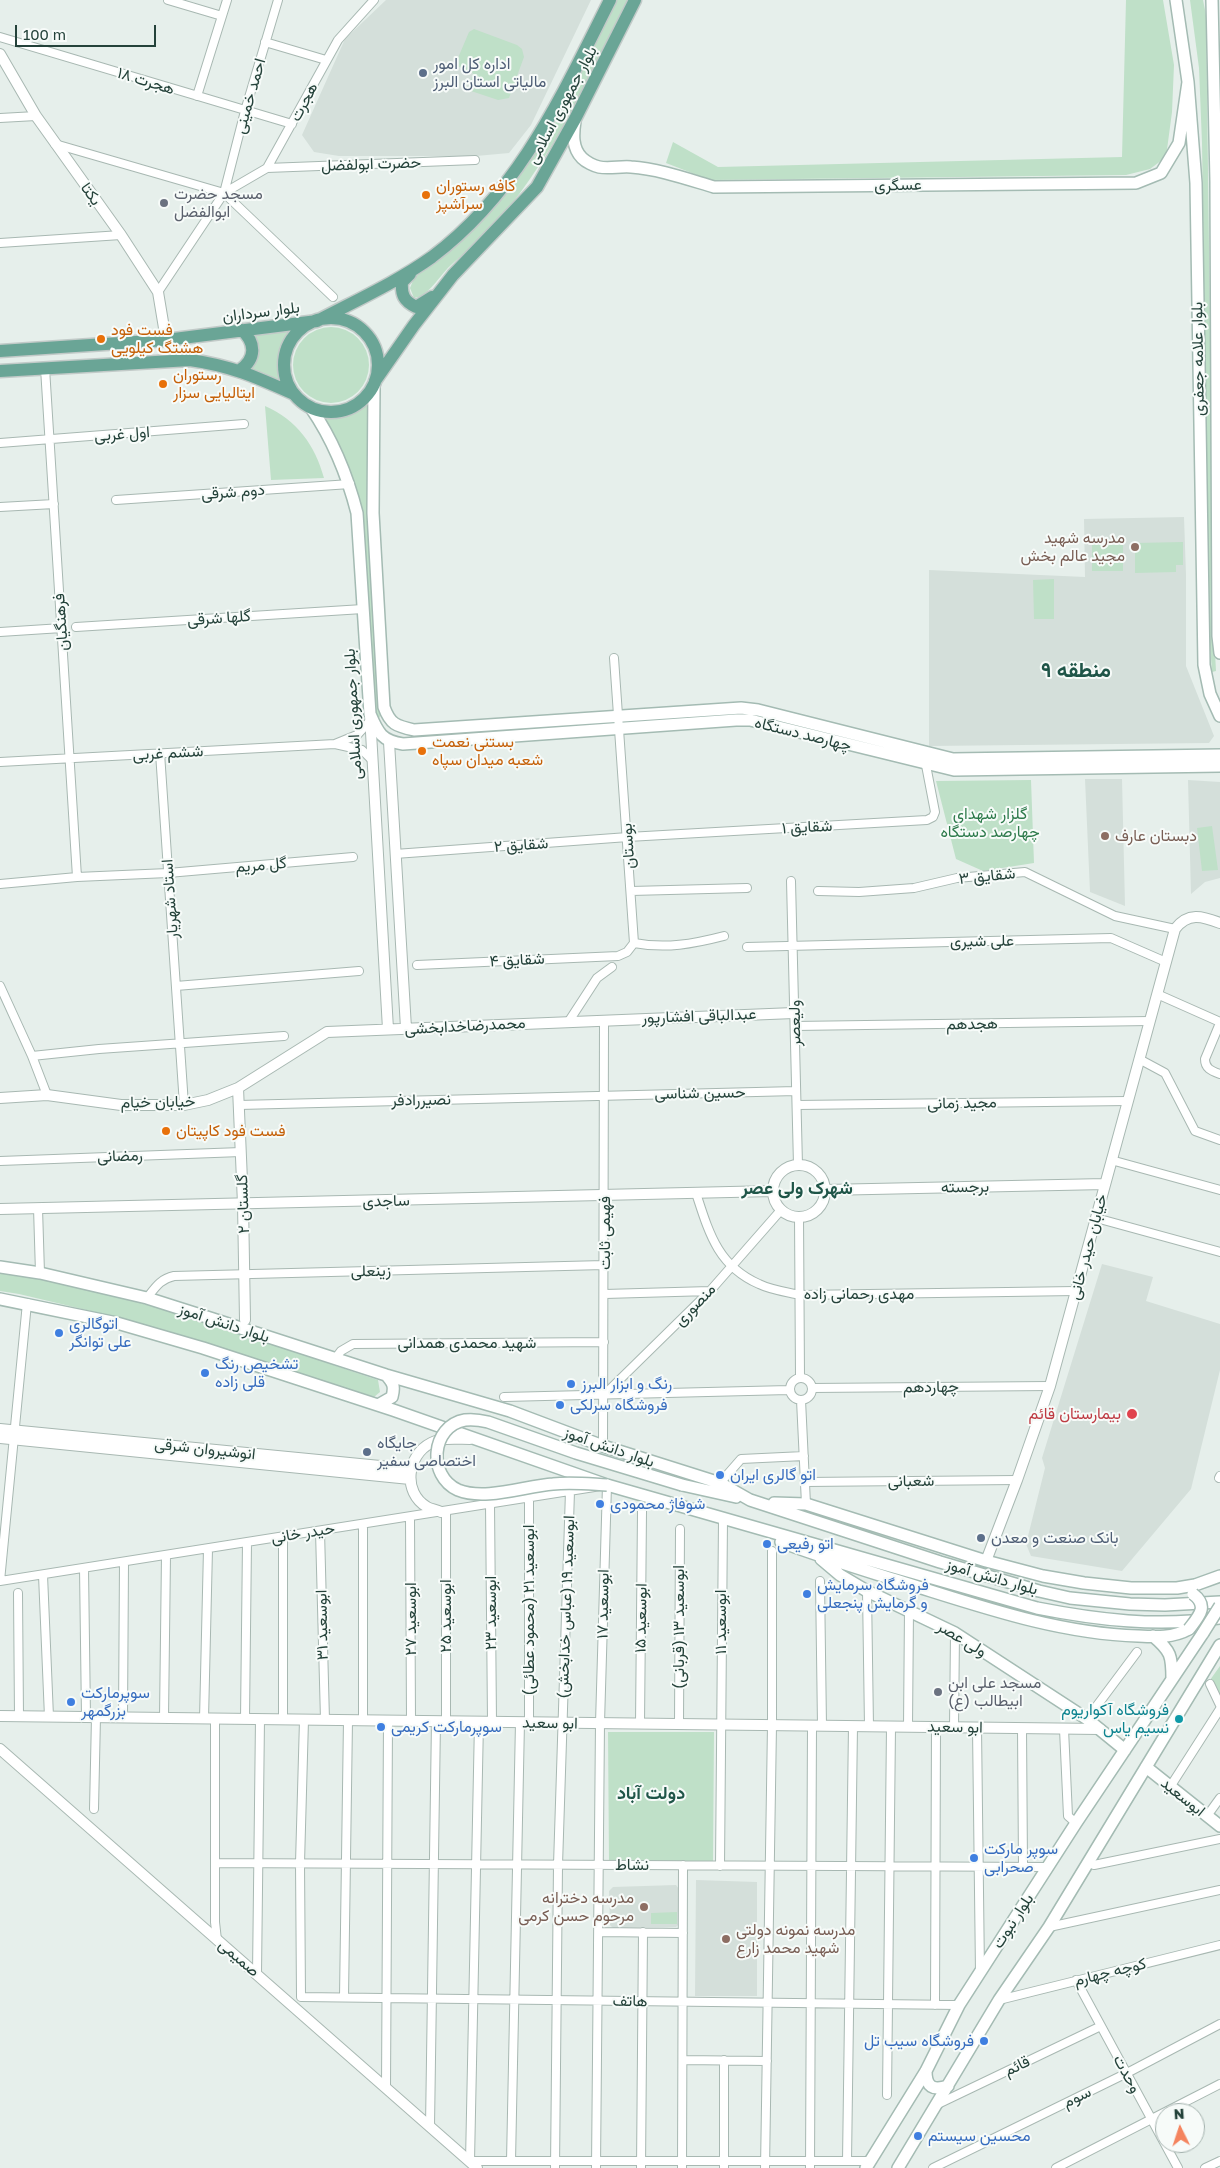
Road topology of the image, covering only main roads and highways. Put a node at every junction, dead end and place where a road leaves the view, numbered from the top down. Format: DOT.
graph roads {
  1 [pos="610,0"];
  2 [pos="635,0"];
  3 [pos="1177,1"];
  4 [pos="1211,2"];
  5 [pos="1188,82"];
  6 [pos="575,119"];
  7 [pos="1218,182"];
  8 [pos="422,264"];
  9 [pos="443,288"];
  10 [pos="318,321"];
  11 [pos="242,330"];
  12 [pos="0,351"];
  13 [pos="240,370"];
  14 [pos="0,371"];
  15 [pos="375,383"];
  16 [pos="294,394"];
  17 [pos="311,408"];
  18 [pos="1219,504"];
  19 [pos="1220,653"];
  20 [pos="1220,716"];
  21 [pos="389,719"];
  22 [pos="620,723"];
  23 [pos="389,742"];
  24 [pos="1220,755"];
  25 [pos="954,764"];
  26 [pos="1220,766"];
  27 [pos="0,1267"];
  28 [pos="0,1299"];
  29 [pos="386,1375"];
  30 [pos="378,1405"];
  31 [pos="607,1485"];
  32 [pos="750,1500"];
  33 [pos="762,1503"];
  34 [pos="758,1528"];
  35 [pos="818,1556"];
  36 [pos="1220,1576"];
  37 [pos="1177,1588"];
  38 [pos="1220,1602"];
  39 [pos="1220,1606"];
  40 [pos="1220,1618"];
  41 [pos="1154,1636"];
  42 [pos="1220,1645"];
  43 [pos="1172,1679"];
  44 [pos="1125,1750"];
  45 [pos="1146,1767"];
  46 [pos="1220,1826"];
  47 [pos="926,2071"];
  48 [pos="948,2086"];
  49 [pos="868,2165"];
  50 [pos="898,2168"];
  1 -- 8 [label="main road, بلوار جمهوری اسلامی"];
  2 -- 6 [label="main road, بلوار جمهوری اسلامی"];
  3 -- 5 [label="main road, بلوار علامه جعفری"];
  4 -- 7 [label="main road, بلوار علامه جعفری"];
  5 -- 6 [label="main road, عسگری"];
  5 -- 20 [label="main road, بلوار علامه جعفری"];
  6 -- 9 [label="main road, بلوار جمهوری اسلامی"];
  7 -- 18 [label="main road, بلوار علامه جعفری"];
  8 -- 9 [label="main road"];
  8 -- 10 [label="main road, بلوار جمهوری اسلامی"];
  9 -- 15 [label="main road, بلوار جمهوری اسلامی"];
  10 -- 11 [label="main road, بلوار سرداران"];
  10 -- 15 [label="main road"];
  10 -- 16 [label="main road"];
  11 -- 12 [label="main road, بلوار سرداران"];
  11 -- 13 [label="main road"];
  13 -- 14 [label="main road"];
  13 -- 16 [label="main road"];
  15 -- 17 [label="main road"];
  15 -- 21 [label="main road, بلوار جمهوری اسلامی"];
  16 -- 17 [label="main road"];
  17 -- 23 [label="main road, بلوار جمهوری اسلامی"];
  18 -- 19 [label="main road, بلوار علامه جعفری"];
  21 -- 22 [label="main road, چهارصد دستگاه"];
  22 -- 23 [label="main road, چهارصد دستگاه"];
  22 -- 25 [label="main road, چهارصد دستگاه"];
  22 -- 25 [label="main road, چهارصد دستگاه"];
  24 -- 25 [label="main road, چهارصد دستگاه"];
  25 -- 26 [label="main road, چهارصد دستگاه"];
  27 -- 29 [label="main road, بلوار دانش آموز"];
  28 -- 30 [label="main road, بلوار دانش آموز"];
  29 -- 30 [label="main road"];
  29 -- 32 [label="main road, بلوار دانش آموز"];
  30 -- 31 [label="main road, بلوار دانش آموز"];
  31 -- 32 [label="main road, bridge"];
  31 -- 34 [label="main road, بلوار دانش آموز"];
  32 -- 33 [label="main road, بلوار دانش آموز"];
  33 -- 37 [label="main road"];
  33 -- 38 [label="main road, بلوار دانش آموز"];
  34 -- 35 [label="main road"];
  34 -- 40 [label="main road, بلوار دانش آموز"];
  35 -- 41 [label="main road"];
  35 -- 44 [label="main road, ولی عصر"];
  36 -- 37 [label="main road"];
  37 -- 41 [label="main road, bridge"];
  39 -- 43 [label="main road, بلوار نبوت, bridge"];
  41 -- 43 [label="main road"];
  42 -- 45 [label="main road, بلوار نبوت"];
  43 -- 44 [label="main road, بلوار نبوت"];
  44 -- 47 [label="main road, بلوار نبوت"];
  45 -- 46 [label="main road, ابوسعید"];
  45 -- 48 [label="main road, بلوار نبوت"];
  47 -- 48 [label="main road"];
  47 -- 49 [label="main road, بلوار نبوت"];
  48 -- 50 [label="main road, بلوار نبوت"];
}
